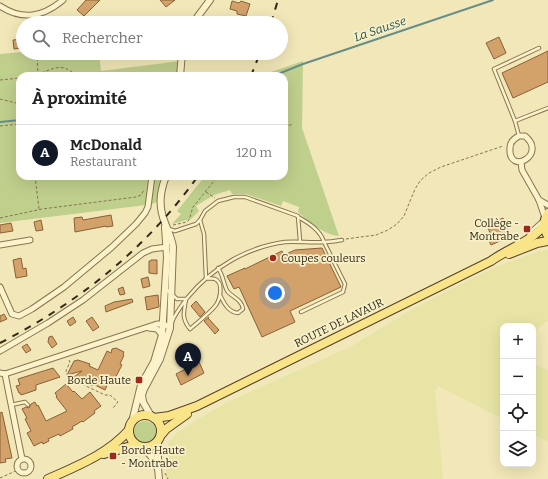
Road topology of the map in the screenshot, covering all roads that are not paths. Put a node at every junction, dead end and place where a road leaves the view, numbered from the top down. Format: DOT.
graph roads {
  1 [pos="63,0"];
  2 [pos="210,0"];
  3 [pos="0,6"];
  4 [pos="198,16"];
  5 [pos="539,48"];
  6 [pos="181,60"];
  7 [pos="180,72"];
  8 [pos="548,108"];
  9 [pos="515,121"];
  10 [pos="519,136"];
  11 [pos="521,162"];
  12 [pos="151,180"];
  13 [pos="165,180"];
  14 [pos="539,200"];
  15 [pos="548,205"];
  16 [pos="298,216"];
  17 [pos="546,219"];
  18 [pos="200,220"];
  19 [pos="164,222"];
  20 [pos="169,227"];
  21 [pos="175,231"];
  22 [pos="548,236"];
  23 [pos="30,240"];
  24 [pos="342,240"];
  25 [pos="300,241"];
  26 [pos="548,241"];
  27 [pos="168,242"];
  28 [pos="324,242"];
  29 [pos="0,245"];
  30 [pos="491,260"];
  31 [pos="218,268"];
  32 [pos="206,278"];
  33 [pos="0,287"];
  34 [pos="166,289"];
  35 [pos="220,294"];
  36 [pos="172,295"];
  37 [pos="186,299"];
  38 [pos="301,312"];
  39 [pos="164,324"];
  40 [pos="148,328"];
  41 [pos="170,328"];
  42 [pos="162,335"];
  43 [pos="0,351"];
  44 [pos="2,373"];
  45 [pos="11,405"];
  46 [pos="28,405"];
  47 [pos="198,406"];
  48 [pos="153,417"];
  49 [pos="132,422"];
  50 [pos="129,430"];
  51 [pos="160,438"];
  52 [pos="140,447"];
  53 [pos="99,455"];
  54 [pos="22,459"];
  55 [pos="158,468"];
  56 [pos="48,479"];
  57 [pos="159,479"];
  1 -- 3 [label="street"];
  2 -- 4 [label="street"];
  5 -- 9 [label="lane"];
  6 -- 7 [label="street"];
  8 -- 9 [label="lane"];
  9 -- 10 [label="lane"];
  10 -- 11 [label="street"];
  10 -- 11 [label="street"];
  11 -- 14 [label="street"];
  12 -- 33 [label="street"];
  13 -- 19 [label="street"];
  14 -- 15 [label="street"];
  14 -- 17 [label="street"];
  16 -- 18 [label="lane"];
  16 -- 25 [label="lane"];
  16 -- 28 [label="lane"];
  17 -- 22 [label="main road"];
  17 -- 30 [label="main road, ROUTE DE LAVAUR"];
  18 -- 21 [label="lane"];
  18 -- 32 [label="lane"];
  19 -- 20 [label="street"];
  19 -- 27 [label="street"];
  20 -- 21 [label="lane"];
  20 -- 27 [label="street"];
  21 -- 27 [label="lane"];
  23 -- 29 [label="street"];
  24 -- 28 [label="lane"];
  25 -- 28 [label="lane"];
  25 -- 31 [label="lane"];
  26 -- 30 [label="main road, ROUTE DE LAVAUR"];
  27 -- 34 [label="street"];
  27 -- 36 [label="street"];
  27 -- 43 [label="street"];
  28 -- 38 [label="lane"];
  30 -- 47 [label="main road, ROUTE DE LAVAUR"];
  31 -- 32 [label="lane"];
  31 -- 35 [label="lane"];
  32 -- 35 [label="lane"];
  32 -- 37 [label="lane"];
  34 -- 36 [label="lane"];
  34 -- 39 [label="street"];
  35 -- 37 [label="lane"];
  36 -- 37 [label="lane"];
  36 -- 41 [label="street"];
  37 -- 41 [label="lane"];
  39 -- 40 [label="street"];
  39 -- 41 [label="street"];
  39 -- 42 [label="street"];
  40 -- 42 [label="street"];
  40 -- 44 [label="street"];
  41 -- 48 [label="street"];
  42 -- 49 [label="street"];
  44 -- 45 [label="street"];
  45 -- 46 [label="lane"];
  45 -- 54 [label="street"];
  47 -- 48 [label="main road, ROUTE DE LAVAUR"];
  47 -- 51 [label="main road, ROUTE DE LAVAUR"];
  48 -- 49 [label="main road"];
  48 -- 51 [label="main road"];
  49 -- 50 [label="main road"];
  50 -- 52 [label="main road"];
  50 -- 53 [label="main road"];
  51 -- 52 [label="main road"];
  51 -- 55 [label="street"];
  52 -- 53 [label="main road"];
  52 -- 55 [label="street"];
  53 -- 56 [label="main road"];
  54 -- 54 [label="street"];
  55 -- 57 [label="street"];
}
